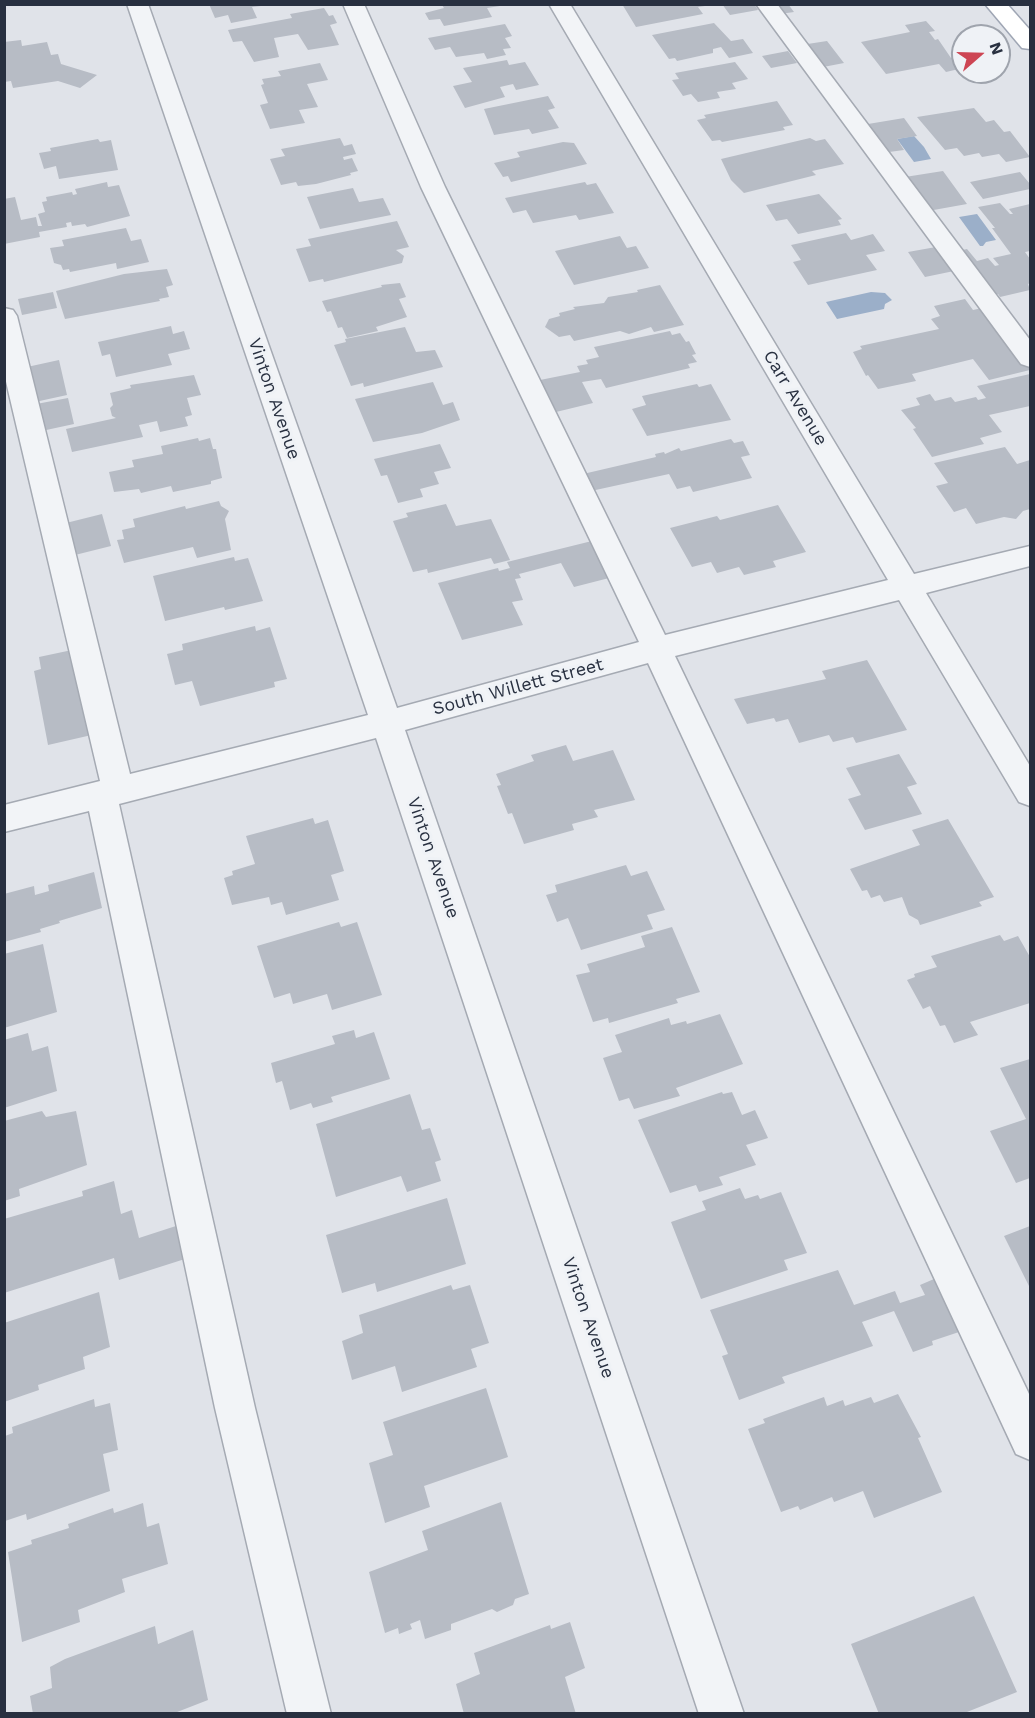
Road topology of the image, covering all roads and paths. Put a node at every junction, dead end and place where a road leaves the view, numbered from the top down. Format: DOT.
graph roads {
  1 [pos="136,4"];
  2 [pos="353,4"];
  3 [pos="559,4"];
  4 [pos="766,4"];
  5 [pos="995,4"];
  6 [pos="1030,43"];
  7 [pos="4,316"];
  8 [pos="1030,358"];
  9 [pos="1030,556"];
  10 [pos="909,587"];
  11 [pos="657,649"];
  12 [pos="387,723"];
  13 [pos="110,793"];
  14 [pos="1030,793"];
  15 [pos="4,819"];
  16 [pos="1030,1440"];
  17 [pos="309,1713"];
  18 [pos="722,1713"];
  1 -- 12 [label="street, Vinton Avenue"];
  2 -- 11 [label="street"];
  3 -- 10 [label="street, Carr Avenue"];
  4 -- 8 [label="street"];
  5 -- 6 [label="main road"];
  7 -- 13 [label="street"];
  9 -- 10 [label="street, South Willett Street"];
  10 -- 11 [label="street, South Willett Street"];
  10 -- 14 [label="street, Carr Avenue"];
  11 -- 12 [label="street, South Willett Street"];
  11 -- 16 [label="street"];
  12 -- 13 [label="street, South Willett Street"];
  12 -- 18 [label="street, Vinton Avenue"];
  13 -- 15 [label="street, South Willett Street"];
  13 -- 17 [label="street"];
}
